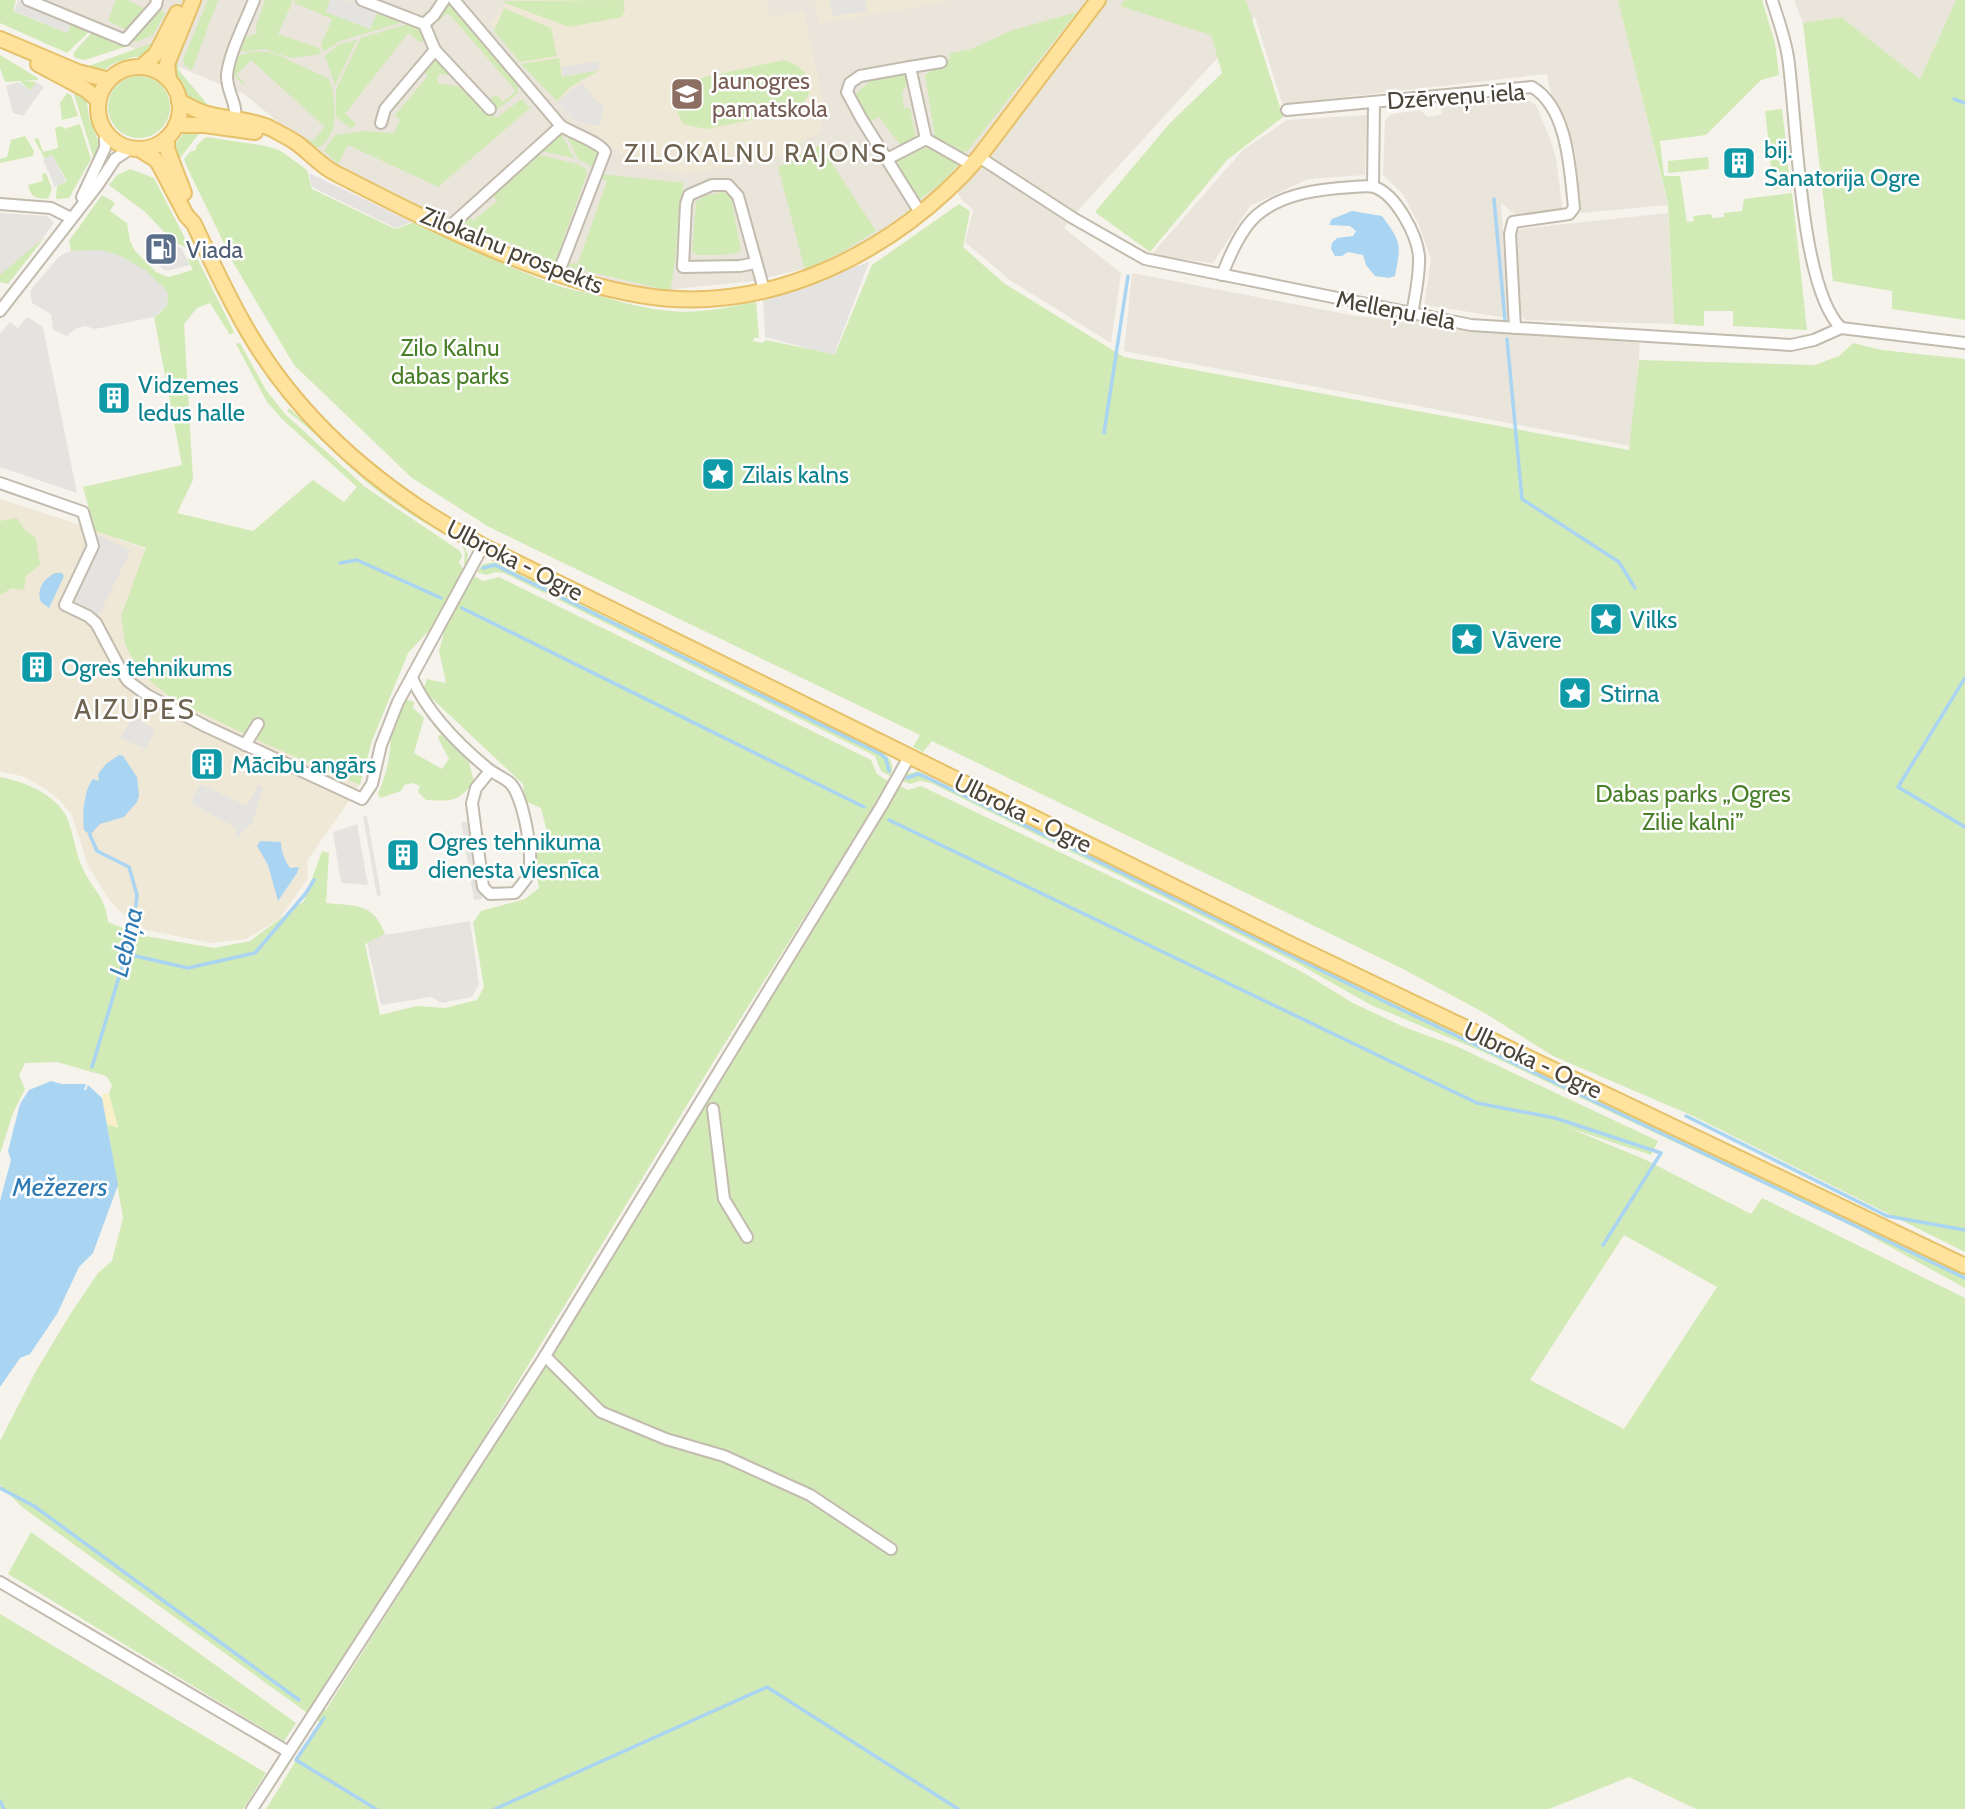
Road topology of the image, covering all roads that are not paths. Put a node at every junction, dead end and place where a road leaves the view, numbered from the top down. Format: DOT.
graph roads {
  1 [pos="28,0"];
  2 [pos="185,0"];
  3 [pos="192,0"];
  4 [pos="254,0"];
  5 [pos="362,0"];
  6 [pos="444,0"];
  7 [pos="454,0"];
  8 [pos="1098,0"];
  9 [pos="1772,0"];
  10 [pos="155,2"];
  11 [pos="177,14"];
  12 [pos="424,24"];
  13 [pos="0,41"];
  14 [pos="435,50"];
  15 [pos="941,62"];
  16 [pos="141,67"];
  17 [pos="910,67"];
  18 [pos="109,80"];
  19 [pos="169,80"];
  20 [pos="99,100"];
  21 [pos="179,101"];
  22 [pos="1374,102"];
  23 [pos="490,108"];
  24 [pos="1287,110"];
  25 [pos="235,119"];
  26 [pos="381,123"];
  27 [pos="176,125"];
  28 [pos="561,126"];
  29 [pos="105,132"];
  30 [pos="287,137"];
  31 [pos="167,138"];
  32 [pos="926,139"];
  33 [pos="134,149"];
  34 [pos="887,159"];
  35 [pos="975,161"];
  36 [pos="1373,186"];
  37 [pos="0,204"];
  38 [pos="923,213"];
  39 [pos="71,218"];
  40 [pos="194,224"];
  41 [pos="448,228"];
  42 [pos="755,263"];
  43 [pos="558,274"];
  44 [pos="1222,275"];
  45 [pos="764,289"];
  46 [pos="0,311"];
  47 [pos="1412,314"];
  48 [pos="1515,328"];
  49 [pos="1842,328"];
  50 [pos="1965,343"];
  51 [pos="0,483"];
  52 [pos="483,546"];
  53 [pos="412,678"];
  54 [pos="258,724"];
  55 [pos="245,745"];
  56 [pos="909,757"];
  57 [pos="490,771"];
  58 [pos="713,1109"];
  59 [pos="747,1237"];
  60 [pos="1965,1266"];
  61 [pos="545,1356"];
  62 [pos="891,1549"];
  63 [pos="0,1582"];
  64 [pos="287,1751"];
  65 [pos="252,1809"];
  1 -- 10 [label="street"];
  2 -- 11 [label="main road"];
  3 -- 19 [label="main road"];
  4 -- 25 [label="street"];
  5 -- 12 [label="street"];
  6 -- 12 [label="street"];
  7 -- 28 [label="street"];
  8 -- 35 [label="main road, Zilokalnu prospekts"];
  9 -- 49 [label="street"];
  10 -- 11 [label="street"];
  11 -- 16 [label="main road"];
  12 -- 14 [label="street"];
  13 -- 18 [label="main road"];
  13 -- 20 [label="main road"];
  14 -- 23 [label="street"];
  14 -- 26 [label="street"];
  15 -- 17 [label="street"];
  16 -- 18 [label="main road"];
  16 -- 19 [label="main road"];
  17 -- 32 [label="street"];
  17 -- 34 [label="street"];
  18 -- 20 [label="main road"];
  19 -- 21 [label="main road"];
  20 -- 29 [label="main road"];
  21 -- 25 [label="main road, Zilokalnu prospekts"];
  21 -- 27 [label="main road"];
  22 -- 24 [label="street, Dzērveņu iela"];
  22 -- 36 [label="street"];
  22 -- 48 [label="street, Dzērveņu iela"];
  25 -- 30 [label="main road, Zilokalnu prospekts"];
  27 -- 30 [label="main road, Zilokalnu prospekts"];
  27 -- 31 [label="main road"];
  28 -- 41 [label="street"];
  28 -- 43 [label="street"];
  29 -- 33 [label="main road"];
  29 -- 39 [label="street"];
  30 -- 41 [label="main road, Zilokalnu prospekts"];
  31 -- 33 [label="main road"];
  31 -- 40 [label="main road, Ulbroka - Ogre"];
  32 -- 34 [label="street"];
  32 -- 35 [label="street, Melleņu iela"];
  33 -- 39 [label="street"];
  33 -- 40 [label="main road, Ulbroka - Ogre"];
  34 -- 38 [label="street"];
  35 -- 38 [label="main road, Zilokalnu prospekts"];
  35 -- 44 [label="street, Melleņu iela"];
  36 -- 44 [label="street"];
  36 -- 47 [label="street"];
  37 -- 39 [label="street"];
  38 -- 45 [label="main road, Zilokalnu prospekts"];
  39 -- 46 [label="street"];
  40 -- 52 [label="main road, Ulbroka - Ogre"];
  41 -- 43 [label="main road, Zilokalnu prospekts"];
  42 -- 42 [label="street"];
  42 -- 45 [label="street"];
  43 -- 45 [label="main road, Zilokalnu prospekts"];
  44 -- 47 [label="street, Melleņu iela"];
  47 -- 48 [label="street, Melleņu iela"];
  48 -- 49 [label="street, Melleņu iela"];
  49 -- 50 [label="street"];
  51 -- 55 [label="street"];
  52 -- 53 [label="street"];
  52 -- 56 [label="main road, Ulbroka - Ogre"];
  53 -- 55 [label="street"];
  53 -- 57 [label="street"];
  54 -- 55 [label="street"];
  56 -- 60 [label="main road, Ulbroka - Ogre"];
  56 -- 61 [label="street"];
  57 -- 57 [label="street"];
  58 -- 59 [label="street"];
  61 -- 62 [label="street"];
  61 -- 64 [label="street"];
  63 -- 64 [label="street"];
  64 -- 65 [label="street"];
}
